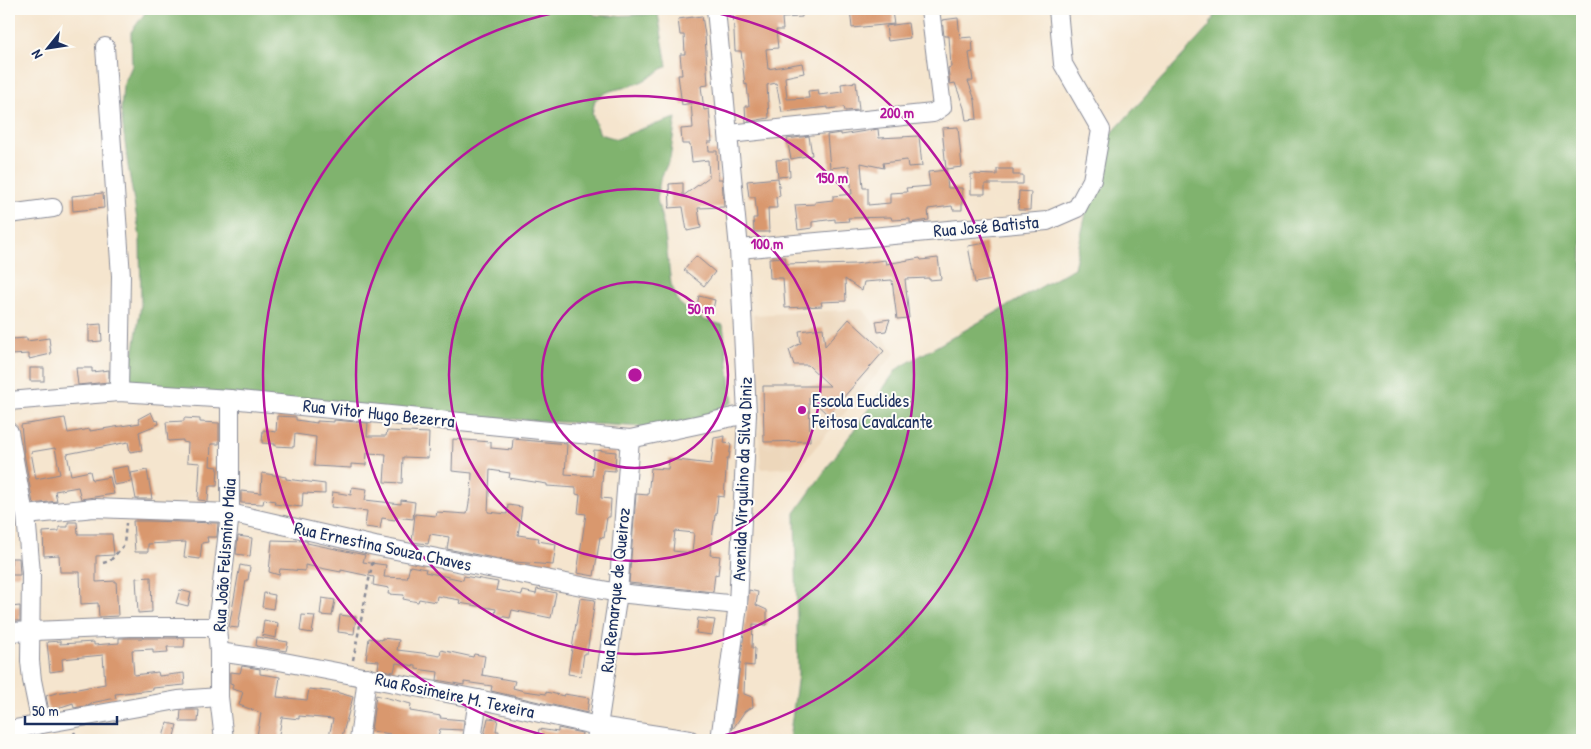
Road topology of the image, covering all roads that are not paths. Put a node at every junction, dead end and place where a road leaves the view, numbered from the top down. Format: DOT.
graph roads {
  1 [pos="716,9"];
  2 [pos="930,9"];
  3 [pos="1058,9"];
  4 [pos="105,46"];
  5 [pos="729,134"];
  6 [pos="53,208"];
  7 [pos="9,214"];
  8 [pos="739,249"];
  9 [pos="120,392"];
  10 [pos="230,399"];
  11 [pos="9,401"];
  12 [pos="747,414"];
  13 [pos="9,432"];
  14 [pos="630,439"];
  15 [pos="230,513"];
  16 [pos="26,515"];
  17 [pos="618,593"];
  18 [pos="738,605"];
  19 [pos="217,627"];
  20 [pos="31,631"];
  21 [pos="9,632"];
  22 [pos="219,652"];
  23 [pos="367,678"];
  24 [pos="219,697"];
  25 [pos="478,699"];
  26 [pos="41,724"];
  27 [pos="9,730"];
  28 [pos="597,733"];
  29 [pos="224,740"];
  30 [pos="359,740"];
  31 [pos="472,740"];
  32 [pos="690,740"];
  33 [pos="720,740"];
  1 -- 5 [label="street, Avenida Virgulino da Silva Diniz"];
  2 -- 5 [label="street"];
  3 -- 8 [label="street, Rua José Batista"];
  4 -- 9 [label="street"];
  5 -- 8 [label="street, Avenida Virgulino da Silva Diniz"];
  6 -- 7 [label="street"];
  8 -- 12 [label="street, Avenida Virgulino da Silva Diniz"];
  9 -- 10 [label="street, Rua Vitor Hugo Bezerra"];
  9 -- 11 [label="street, Rua Vitor Hugo Bezerra"];
  10 -- 14 [label="street, Rua Vitor Hugo Bezerra"];
  10 -- 15 [label="street, Rua João Felismino Maia"];
  12 -- 14 [label="street, Rua Vitor Hugo Bezerra"];
  12 -- 18 [label="street, Avenida Virgulino da Silva Diniz"];
  13 -- 16 [label="street"];
  14 -- 17 [label="street, Rua Remarque de Queiroz"];
  15 -- 16 [label="street, Rua Ernestina Souza Chaves"];
  15 -- 17 [label="street, Rua Ernestina Souza Chaves"];
  15 -- 19 [label="street, Rua João Felismino Maia"];
  16 -- 20 [label="street"];
  17 -- 18 [label="street, Rua Ernestina Souza Chaves"];
  17 -- 28 [label="street, Rua Remarque de Queiroz"];
  18 -- 33 [label="street, Avenida Virgulino da Silva Diniz"];
  19 -- 20 [label="street"];
  19 -- 22 [label="street, Rua João Felismino Maia"];
  20 -- 21 [label="street"];
  20 -- 26 [label="street"];
  22 -- 23 [label="street, Rua Rosimeire M. Texeira"];
  22 -- 24 [label="street, Rua João Felismino Maia"];
  23 -- 25 [label="street, Rua Rosimeire M. Texeira"];
  23 -- 30 [label="street"];
  24 -- 26 [label="street"];
  24 -- 29 [label="street, Rua João Felismino Maia"];
  25 -- 28 [label="street, Rua Rosimeire M. Texeira"];
  25 -- 31 [label="street"];
  26 -- 27 [label="street"];
  28 -- 32 [label="street, Rua Rosimeire M. Texeira"];
}
